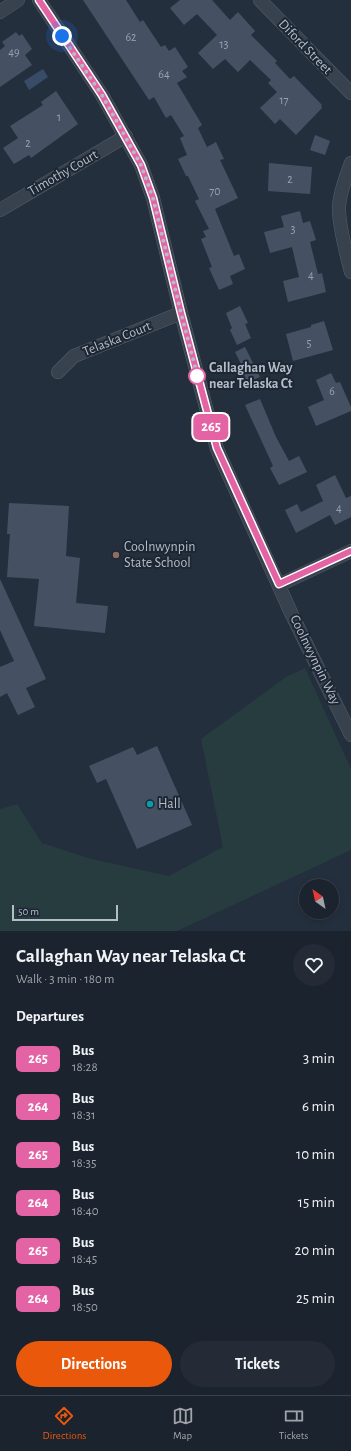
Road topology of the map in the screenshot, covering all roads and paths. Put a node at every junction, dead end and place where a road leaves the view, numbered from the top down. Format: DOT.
graph roads {
  1 [pos="18,0"];
  2 [pos="39,0"];
  3 [pos="260,0"];
  4 [pos="0,12"];
  5 [pos="351,93"];
  6 [pos="126,136"];
  7 [pos="351,163"];
  8 [pos="0,210"];
  9 [pos="351,272"];
  10 [pos="181,313"];
  11 [pos="58,372"];
  12 [pos="351,551"];
  13 [pos="279,584"];
  14 [pos="351,735"];
  1 -- 4 [label="street"];
  2 -- 6 [label="street, Coolnwynpin Way"];
  3 -- 5 [label="street, Diford Street"];
  6 -- 8 [label="street, Timothy Court"];
  6 -- 10 [label="street, Coolnwynpin Way"];
  7 -- 9 [label="street"];
  10 -- 11 [label="street, Telaska Court"];
  10 -- 13 [label="street, Coolnwynpin Way"];
  12 -- 13 [label="street"];
  13 -- 14 [label="street, Coolnwynpin Way"];
}
